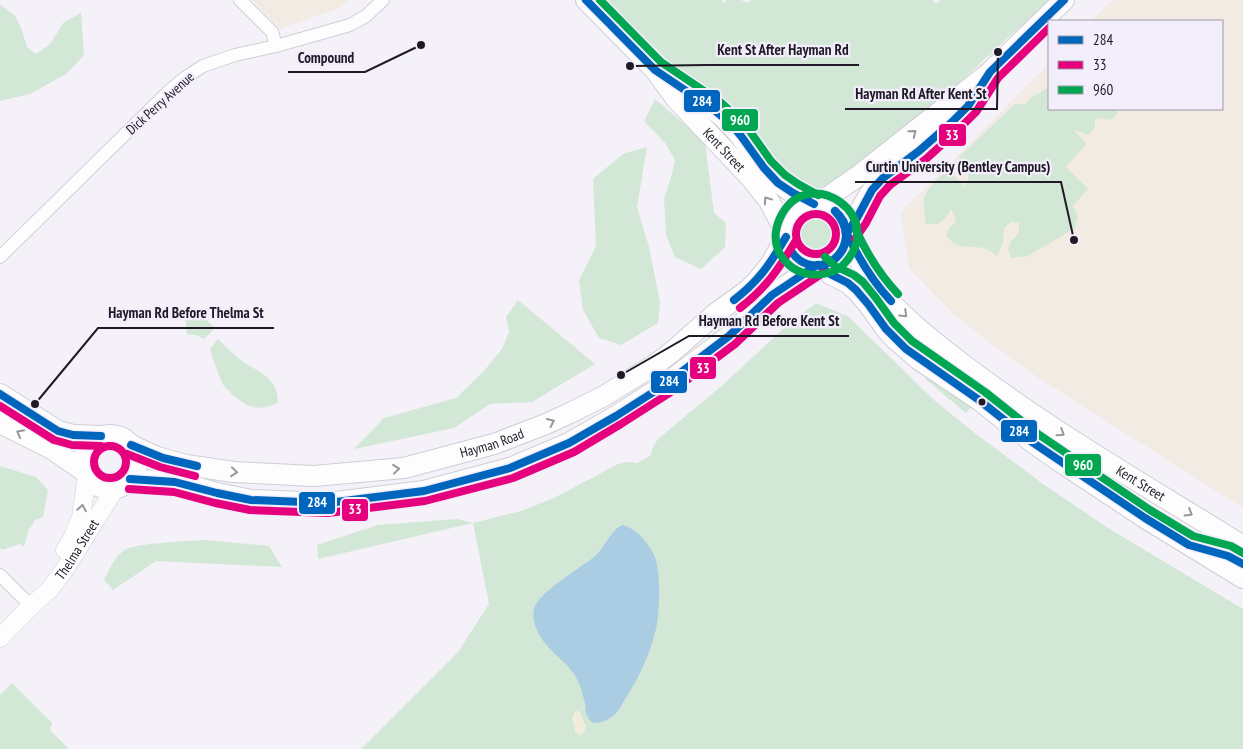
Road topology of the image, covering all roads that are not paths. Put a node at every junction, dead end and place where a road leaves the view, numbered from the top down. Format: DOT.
graph roads {
  1 [pos="240,0"];
  2 [pos="383,0"];
  3 [pos="586,0"];
  4 [pos="1064,0"];
  5 [pos="276,46"];
  6 [pos="655,70"];
  7 [pos="990,72"];
  8 [pos="816,204"];
  9 [pos="847,234"];
  10 [pos="786,235"];
  11 [pos="0,257"];
  12 [pos="818,265"];
  13 [pos="0,394"];
  14 [pos="0,422"];
  15 [pos="101,436"];
  16 [pos="131,445"];
  17 [pos="86,474"];
  18 [pos="123,484"];
  19 [pos="1240,542"];
  20 [pos="1189,544"];
  21 [pos="1243,564"];
  22 [pos="0,575"];
  23 [pos="1243,578"];
  24 [pos="31,606"];
  25 [pos="0,638"];
  1 -- 5 [label="street"];
  2 -- 5 [label="street, Dick Perry Avenue"];
  3 -- 6 [label="main road, Kent Street"];
  4 -- 7 [label="main road"];
  5 -- 11 [label="street, Dick Perry Avenue"];
  6 -- 8 [label="main road, Kent Street"];
  10 -- 6 [label="main road, Kent Street, one-way"];
  8 -- 7 [label="main road, one-way"];
  7 -- 9 [label="main road"];
  8 -- 9 [label="main road"];
  8 -- 10 [label="main road"];
  9 -- 12 [label="main road"];
  9 -- 19 [label="main road, Kent Street, one-way"];
  10 -- 12 [label="main road"];
  16 -- 10 [label="main road, Hayman Road, one-way"];
  12 -- 18 [label="main road, Hayman Road"];
  12 -- 20 [label="main road, Kent Street"];
  13 -- 15 [label="main road"];
  17 -- 14 [label="main road, one-way"];
  15 -- 16 [label="main road"];
  15 -- 17 [label="main road"];
  16 -- 18 [label="main road"];
  17 -- 18 [label="main road"];
  24 -- 17 [label="main road, Thelma Street, one-way"];
  18 -- 24 [label="main road, Thelma Street"];
  20 -- 21 [label="street, Kent Street"];
  20 -- 23 [label="main road, Kent Street"];
  22 -- 24 [label="street"];
  24 -- 25 [label="main road, Thelma Street"];
}
